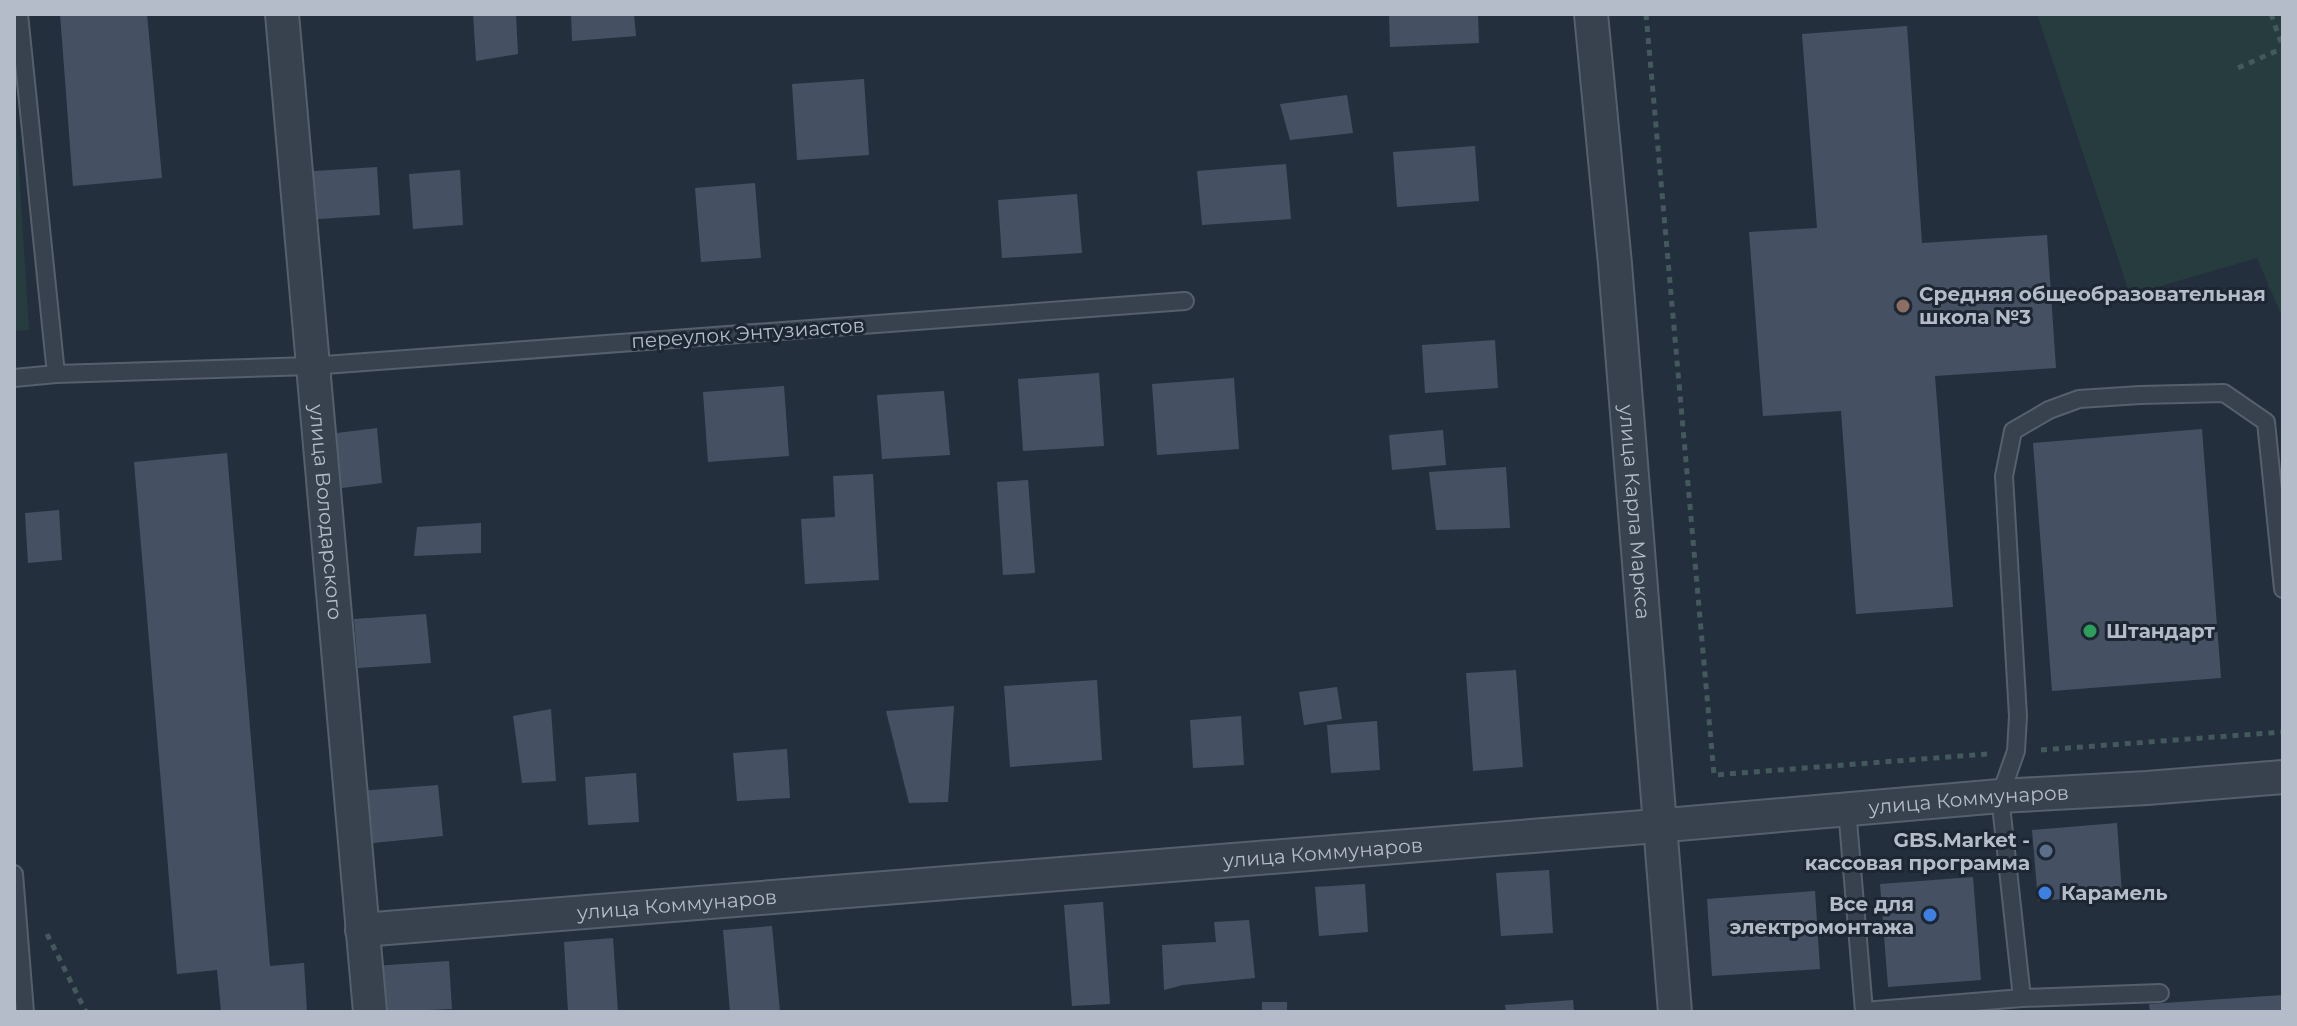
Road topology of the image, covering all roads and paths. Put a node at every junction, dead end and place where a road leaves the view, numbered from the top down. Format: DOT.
graph roads {
  1 [pos="19,14"];
  2 [pos="282,14"];
  3 [pos="1591,14"];
  4 [pos="1646,14"];
  5 [pos="2271,14"];
  6 [pos="2283,48"];
  7 [pos="2238,68"];
  8 [pos="1185,301"];
  9 [pos="311,366"];
  10 [pos="56,374"];
  11 [pos="14,378"];
  12 [pos="2283,589"];
  13 [pos="2283,732"];
  14 [pos="2016,751"];
  15 [pos="2283,777"];
  16 [pos="2000,796"];
  17 [pos="1847,809"];
  18 [pos="1660,826"];
  19 [pos="14,874"];
  20 [pos="43,927"];
  21 [pos="362,930"];
  22 [pos="2160,993"];
  23 [pos="2022,998"];
  24 [pos="25,1012"];
  25 [pos="86,1012"];
  26 [pos="370,1012"];
  27 [pos="1675,1012"];
  1 -- 10 [label="lane"];
  2 -- 9 [label="street, улица Володарского"];
  3 -- 18 [label="street, улица Карла Маркса"];
  4 -- 14 [label="path"];
  5 -- 6 [label="path"];
  6 -- 7 [label="path"];
  8 -- 9 [label="lane, переулок Энтузиастов"];
  9 -- 10 [label="lane, переулок Энтузиастов"];
  9 -- 21 [label="street, улица Володарского"];
  10 -- 11 [label="lane, переулок Энтузиастов"];
  12 -- 14 [label="lane"];
  13 -- 14 [label="path"];
  14 -- 16 [label="lane"];
  15 -- 16 [label="street, улица Коммунаров"];
  16 -- 17 [label="street, улица Коммунаров"];
  16 -- 23 [label="lane"];
  17 -- 18 [label="street, улица Коммунаров"];
  17 -- 23 [label="lane"];
  18 -- 21 [label="street, улица Коммунаров"];
  18 -- 27 [label="street, улица Карла Маркса"];
  19 -- 24 [label="lane"];
  20 -- 25 [label="path"];
  21 -- 26 [label="street, улица Володарского"];
  22 -- 23 [label="lane"];
}
